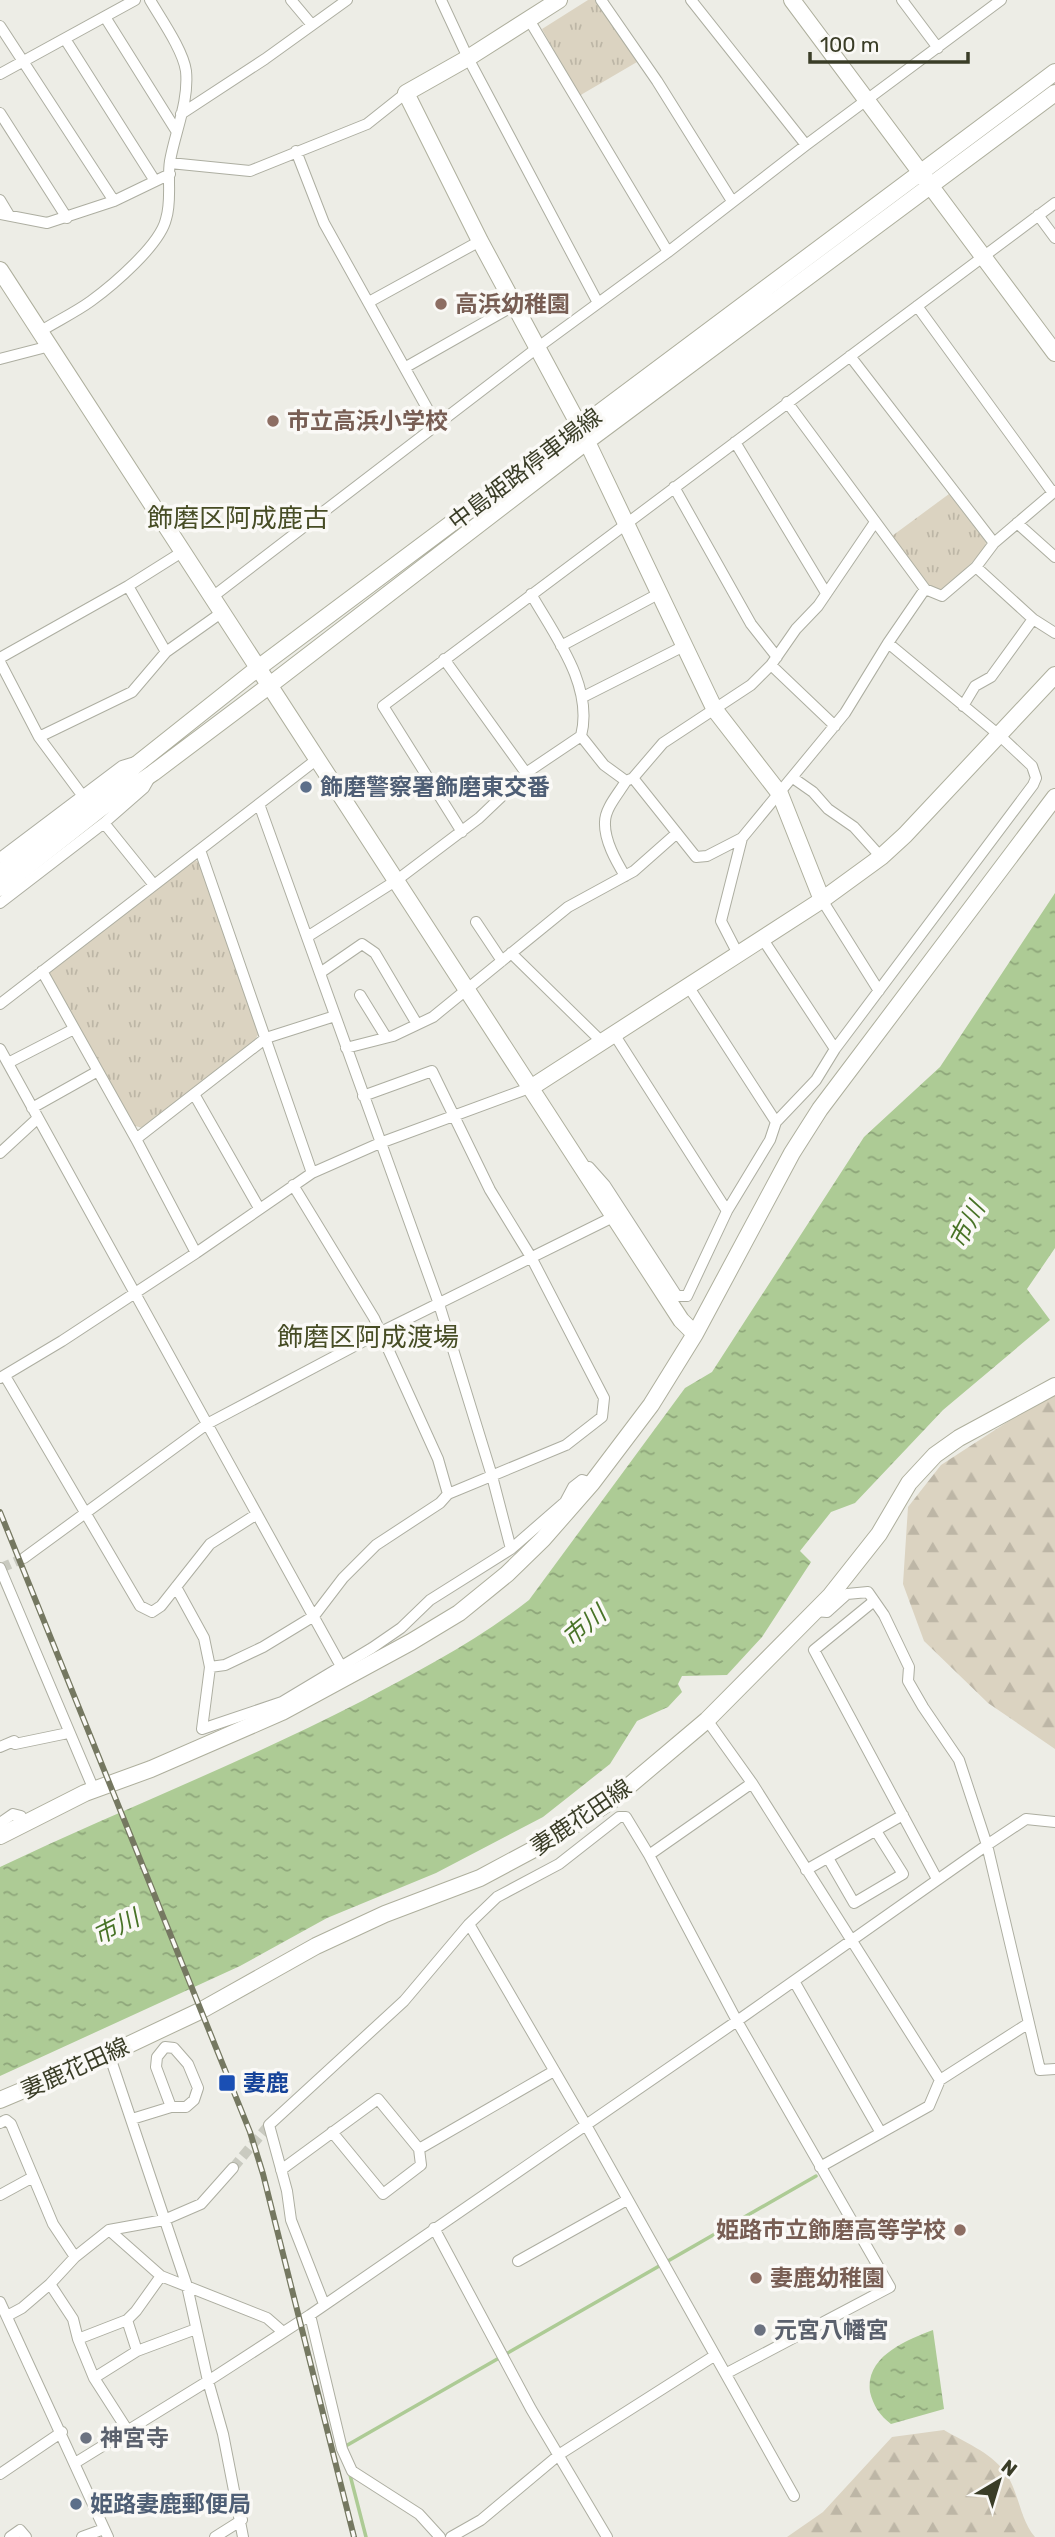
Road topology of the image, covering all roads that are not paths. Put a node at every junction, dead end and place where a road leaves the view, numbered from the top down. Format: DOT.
graph roads {
  1 [pos="135,0"];
  2 [pos="150,0"];
  3 [pos="291,0"];
  4 [pos="347,0"];
  5 [pos="441,0"];
  6 [pos="559,0"];
  7 [pos="601,0"];
  8 [pos="691,0"];
  9 [pos="792,0"];
  10 [pos="902,0"];
  11 [pos="1001,0"];
  12 [pos="105,17"];
  13 [pos="528,18"];
  14 [pos="312,25"];
  15 [pos="0,26"];
  16 [pos="65,39"];
  17 [pos="938,48"];
  18 [pos="468,58"];
  19 [pos="23,62"];
  20 [pos="1055,72"];
  21 [pos="0,74"];
  22 [pos="406,93"];
  23 [pos="1055,93"];
  24 [pos="865,101"];
  25 [pos="0,113"];
  26 [pos="181,114"];
  27 [pos="5,130"];
  28 [pos="177,132"];
  29 [pos="806,145"];
  30 [pos="296,151"];
  31 [pos="170,168"];
  32 [pos="920,173"];
  33 [pos="155,181"];
  34 [pos="930,186"];
  35 [pos="0,200"];
  36 [pos="114,201"];
  37 [pos="732,201"];
  38 [pos="1055,203"];
  39 [pos="5,214"];
  40 [pos="1038,215"];
  41 [pos="66,218"];
  42 [pos="1055,238"];
  43 [pos="480,241"];
  44 [pos="668,252"];
  45 [pos="983,256"];
  46 [pos="0,270"];
  47 [pos="369,302"];
  48 [pos="598,303"];
  49 [pos="515,306"];
  50 [pos="917,306"];
  51 [pos="41,331"];
  52 [pos="50,346"];
  53 [pos="537,348"];
  54 [pos="1055,353"];
  55 [pos="850,356"];
  56 [pos="0,359"];
  57 [pos="406,367"];
  58 [pos="787,402"];
  59 [pos="437,426"];
  60 [pos="583,435"];
  61 [pos="734,442"];
  62 [pos="674,487"];
  63 [pos="1054,492"];
  64 [pos="627,522"];
  65 [pos="875,522"];
  66 [pos="1017,523"];
  67 [pos="994,543"];
  68 [pos="182,552"];
  69 [pos="1055,556"];
  70 [pos="976,567"];
  71 [pos="128,586"];
  72 [pos="925,589"];
  73 [pos="660,593"];
  74 [pos="826,593"];
  75 [pos="531,594"];
  76 [pos="211,598"];
  77 [pos="221,613"];
  78 [pos="1033,619"];
  79 [pos="1055,634"];
  80 [pos="888,643"];
  81 [pos="561,646"];
  82 [pos="684,646"];
  83 [pos="166,652"];
  84 [pos="444,659"];
  85 [pos="0,660"];
  86 [pos="774,661"];
  87 [pos="258,668"];
  88 [pos="1055,675"];
  89 [pos="270,685"];
  90 [pos="583,696"];
  91 [pos="963,706"];
  92 [pos="715,710"];
  93 [pos="835,726"];
  94 [pos="999,735"];
  95 [pos="580,736"];
  96 [pos="39,737"];
  97 [pos="141,760"];
  98 [pos="316,760"];
  99 [pos="153,773"];
  100 [pos="526,773"];
  101 [pos="793,778"];
  102 [pos="630,780"];
  103 [pos="780,794"];
  104 [pos="82,795"];
  105 [pos="1055,797"];
  106 [pos="259,804"];
  107 [pos="104,823"];
  108 [pos="462,832"];
  109 [pos="677,833"];
  110 [pos="742,838"];
  111 [pos="200,849"];
  112 [pos="881,857"];
  113 [pos="0,858"];
  114 [pos="0,873"];
  115 [pos="625,876"];
  116 [pos="397,880"];
  117 [pos="154,885"];
  118 [pos="0,888"];
  119 [pos="822,900"];
  120 [pos="0,903"];
  121 [pos="477,922"];
  122 [pos="307,937"];
  123 [pos="762,938"];
  124 [pos="511,953"];
  125 [pos="738,954"];
  126 [pos="502,961"];
  127 [pos="42,971"];
  128 [pos="320,973"];
  129 [pos="688,986"];
  130 [pos="468,989"];
  131 [pos="879,991"];
  132 [pos="360,995"];
  133 [pos="0,1004"];
  134 [pos="335,1016"];
  135 [pos="417,1024"];
  136 [pos="74,1028"];
  137 [pos="386,1037"];
  138 [pos="266,1038"];
  139 [pos="608,1038"];
  140 [pos="346,1048"];
  141 [pos="0,1049"];
  142 [pos="835,1049"];
  143 [pos="8,1063"];
  144 [pos="98,1071"];
  145 [pos="532,1087"];
  146 [pos="194,1094"];
  147 [pos="363,1096"];
  148 [pos="32,1108"];
  149 [pos="454,1116"];
  150 [pos="38,1118"];
  151 [pos="776,1122"];
  152 [pos="561,1136"];
  153 [pos="136,1139"];
  154 [pos="380,1143"];
  155 [pos="0,1153"];
  156 [pos="312,1173"];
  157 [pos="293,1185"];
  158 [pos="260,1208"];
  159 [pos="727,1211"];
  160 [pos="613,1217"];
  161 [pos="196,1253"];
  162 [pos="531,1257"];
  163 [pos="133,1293"];
  164 [pos="439,1304"];
  165 [pos="379,1333"];
  166 [pos="695,1334"];
  167 [pos="2,1377"];
  168 [pos="1055,1386"];
  169 [pos="207,1424"];
  170 [pos="492,1476"];
  171 [pos="592,1483"];
  172 [pos="448,1494"];
  173 [pos="85,1513"];
  174 [pos="257,1514"];
  175 [pos="511,1549"];
  176 [pos="24,1558"];
  177 [pos="0,1568"];
  178 [pos="176,1587"];
  179 [pos="874,1601"];
  180 [pos="815,1611"];
  181 [pos="314,1616"];
  182 [pos="210,1667"];
  183 [pos="342,1668"];
  184 [pos="282,1707"];
  185 [pos="707,1720"];
  186 [pos="68,1733"];
  187 [pos="0,1747"];
  188 [pos="752,1783"];
  189 [pos="94,1790"];
  190 [pos="903,1815"];
  191 [pos="1055,1822"];
  192 [pos="0,1823"];
  193 [pos="24,1823"];
  194 [pos="876,1831"];
  195 [pos="0,1836"];
  196 [pos="987,1845"];
  197 [pos="649,1855"];
  198 [pos="828,1858"];
  199 [pos="806,1870"];
  200 [pos="937,1879"];
  201 [pos="469,1924"];
  202 [pos="850,1941"];
  203 [pos="794,1981"];
  204 [pos="737,2021"];
  205 [pos="1029,2023"];
  206 [pos="109,2054"];
  207 [pos="1055,2069"];
  208 [pos="554,2071"];
  209 [pos="940,2080"];
  210 [pos="0,2100"];
  211 [pos="171,2107"];
  212 [pos="132,2119"];
  213 [pos="0,2123"];
  214 [pos="586,2125"];
  215 [pos="332,2132"];
  216 [pos="881,2133"];
  217 [pos="419,2150"];
  218 [pos="820,2167"];
  219 [pos="233,2168"];
  220 [pos="281,2170"];
  221 [pos="33,2177"];
  222 [pos="0,2195"];
  223 [pos="627,2200"];
  224 [pos="164,2220"];
  225 [pos="434,2228"];
  226 [pos="109,2230"];
  227 [pos="75,2257"];
  228 [pos="518,2261"];
  229 [pos="161,2276"];
  230 [pos="50,2284"];
  231 [pos="187,2286"];
  232 [pos="324,2304"];
  233 [pos="3,2310"];
  234 [pos="310,2315"];
  235 [pos="127,2320"];
  236 [pos="196,2329"];
  237 [pos="284,2332"];
  238 [pos="78,2339"];
  239 [pos="137,2351"];
  240 [pos="714,2356"];
  241 [pos="727,2373"];
  242 [pos="94,2378"];
  243 [pos="208,2381"];
  244 [pos="128,2431"];
  245 [pos="62,2432"];
  246 [pos="560,2454"];
  247 [pos="75,2463"];
  248 [pos="0,2474"];
  249 [pos="794,2496"];
  250 [pos="242,2520"];
  251 [pos="106,2533"];
  252 [pos="10,2537"];
  253 [pos="26,2537"];
  254 [pos="82,2537"];
  255 [pos="215,2537"];
  256 [pos="243,2537"];
  257 [pos="440,2537"];
  258 [pos="451,2537"];
  259 [pos="607,2537"];
  1 -- 12 [label="street"];
  2 -- 26 [label="street"];
  3 -- 14 [label="street"];
  4 -- 14 [label="street"];
  5 -- 18 [label="street"];
  6 -- 13 [label="street"];
  7 -- 37 [label="street"];
  8 -- 29 [label="street"];
  9 -- 24 [label="street"];
  10 -- 17 [label="street"];
  11 -- 17 [label="street"];
  12 -- 16 [label="street"];
  12 -- 28 [label="street"];
  13 -- 18 [label="street"];
  13 -- 44 [label="street"];
  14 -- 26 [label="street"];
  15 -- 19 [label="street"];
  16 -- 19 [label="street"];
  16 -- 33 [label="street"];
  17 -- 24 [label="street"];
  18 -- 22 [label="street"];
  18 -- 48 [label="street"];
  19 -- 21 [label="street"];
  19 -- 36 [label="street"];
  20 -- 32 [label="street, 中島姫路停車場線"];
  22 -- 30 [label="street"];
  22 -- 43 [label="street"];
  23 -- 34 [label="street, 中島姫路停車場線"];
  24 -- 29 [label="street"];
  24 -- 32 [label="street"];
  25 -- 27 [label="street"];
  26 -- 28 [label="street"];
  27 -- 41 [label="street"];
  28 -- 31 [label="street"];
  29 -- 37 [label="street"];
  30 -- 31 [label="street"];
  30 -- 47 [label="street"];
  31 -- 33 [label="street"];
  31 -- 51 [label="street"];
  32 -- 34 [label="street"];
  32 -- 60 [label="street, 中島姫路停車場線"];
  33 -- 36 [label="street"];
  34 -- 45 [label="street"];
  34 -- 60 [label="street, 中島姫路停車場線"];
  35 -- 39 [label="street"];
  36 -- 41 [label="street"];
  37 -- 44 [label="street"];
  38 -- 40 [label="street"];
  39 -- 41 [label="street"];
  40 -- 42 [label="street"];
  40 -- 45 [label="street"];
  43 -- 47 [label="street"];
  43 -- 49 [label="street"];
  44 -- 48 [label="street"];
  45 -- 50 [label="street"];
  45 -- 54 [label="street"];
  46 -- 51 [label="street"];
  47 -- 57 [label="street"];
  48 -- 53 [label="street"];
  49 -- 53 [label="street"];
  49 -- 57 [label="street"];
  50 -- 55 [label="street"];
  50 -- 63 [label="street"];
  51 -- 52 [label="street"];
  52 -- 56 [label="street"];
  52 -- 68 [label="street"];
  53 -- 59 [label="street"];
  53 -- 60 [label="street"];
  55 -- 58 [label="street"];
  55 -- 67 [label="street"];
  57 -- 59 [label="street"];
  58 -- 61 [label="street"];
  58 -- 65 [label="street"];
  59 -- 76 [label="street"];
  60 -- 64 [label="street"];
  60 -- 87 [label="street, 中島姫路停車場線"];
  60 -- 89 [label="street, 中島姫路停車場線"];
  61 -- 62 [label="street"];
  61 -- 74 [label="street"];
  62 -- 64 [label="street"];
  62 -- 86 [label="street"];
  63 -- 66 [label="street"];
  64 -- 73 [label="street"];
  64 -- 75 [label="street"];
  65 -- 72 [label="street"];
  65 -- 74 [label="street"];
  66 -- 67 [label="street"];
  66 -- 69 [label="street"];
  67 -- 70 [label="street"];
  68 -- 71 [label="street"];
  68 -- 76 [label="street"];
  70 -- 72 [label="street"];
  70 -- 78 [label="street"];
  71 -- 83 [label="street"];
  71 -- 85 [label="street"];
  72 -- 80 [label="street"];
  73 -- 81 [label="street"];
  73 -- 82 [label="street"];
  74 -- 86 [label="street"];
  75 -- 81 [label="street"];
  75 -- 84 [label="street"];
  76 -- 77 [label="street"];
  77 -- 83 [label="street"];
  77 -- 87 [label="street"];
  78 -- 79 [label="street"];
  78 -- 91 [label="street"];
  80 -- 91 [label="street"];
  80 -- 93 [label="street"];
  81 -- 90 [label="street"];
  82 -- 90 [label="street"];
  82 -- 92 [label="street"];
  83 -- 96 [label="street"];
  84 -- 100 [label="street"];
  84 -- 108 [label="street"];
  85 -- 96 [label="street"];
  86 -- 92 [label="street"];
  86 -- 93 [label="street"];
  87 -- 89 [label="street"];
  87 -- 97 [label="street, 中島姫路停車場線"];
  88 -- 94 [label="street"];
  89 -- 98 [label="street"];
  89 -- 99 [label="street, 中島姫路停車場線"];
  90 -- 95 [label="street"];
  91 -- 94 [label="street"];
  92 -- 102 [label="street"];
  92 -- 103 [label="street"];
  93 -- 101 [label="street"];
  94 -- 112 [label="street"];
  94 -- 131 [label="street"];
  95 -- 100 [label="street"];
  95 -- 102 [label="street"];
  96 -- 104 [label="street"];
  97 -- 104 [label="street"];
  97 -- 114 [label="street, 中島姫路停車場線"];
  98 -- 106 [label="street"];
  98 -- 116 [label="street"];
  99 -- 107 [label="street"];
  99 -- 118 [label="street, 中島姫路停車場線"];
  100 -- 108 [label="street"];
  101 -- 103 [label="street"];
  101 -- 112 [label="street"];
  102 -- 109 [label="street"];
  102 -- 115 [label="street"];
  103 -- 110 [label="street"];
  103 -- 119 [label="street"];
  104 -- 113 [label="street"];
  105 -- 166 [label="street"];
  106 -- 111 [label="street"];
  106 -- 122 [label="street"];
  107 -- 117 [label="street"];
  107 -- 120 [label="street"];
  108 -- 116 [label="street"];
  109 -- 110 [label="street"];
  109 -- 115 [label="street"];
  110 -- 125 [label="street"];
  111 -- 117 [label="street"];
  111 -- 138 [label="street"];
  112 -- 119 [label="street"];
  115 -- 124 [label="street"];
  116 -- 122 [label="street"];
  116 -- 130 [label="street"];
  117 -- 127 [label="street"];
  119 -- 123 [label="street"];
  119 -- 131 [label="street"];
  121 -- 126 [label="street"];
  122 -- 128 [label="street"];
  123 -- 125 [label="street"];
  123 -- 142 [label="street"];
  124 -- 126 [label="street"];
  124 -- 139 [label="street"];
  125 -- 129 [label="street"];
  126 -- 130 [label="street"];
  127 -- 133 [label="street"];
  127 -- 136 [label="street"];
  128 -- 134 [label="street"];
  128 -- 135 [label="street"];
  129 -- 139 [label="street"];
  129 -- 151 [label="street"];
  130 -- 135 [label="street"];
  130 -- 145 [label="street"];
  131 -- 142 [label="street"];
  132 -- 137 [label="street"];
  134 -- 138 [label="street"];
  134 -- 140 [label="street"];
  135 -- 137 [label="street"];
  136 -- 143 [label="street"];
  136 -- 144 [label="street"];
  137 -- 140 [label="street"];
  138 -- 146 [label="street"];
  138 -- 156 [label="street"];
  139 -- 145 [label="street"];
  139 -- 159 [label="street"];
  140 -- 147 [label="street"];
  141 -- 143 [label="street"];
  142 -- 151 [label="street"];
  143 -- 148 [label="street"];
  144 -- 148 [label="street"];
  144 -- 153 [label="street"];
  145 -- 149 [label="street"];
  145 -- 152 [label="street"];
  146 -- 153 [label="street"];
  146 -- 158 [label="street"];
  147 -- 149 [label="street"];
  147 -- 154 [label="street"];
  148 -- 150 [label="street"];
  149 -- 154 [label="street"];
  149 -- 162 [label="street"];
  150 -- 155 [label="street"];
  150 -- 163 [label="street"];
  151 -- 159 [label="street"];
  152 -- 159 [label="street"];
  152 -- 160 [label="street"];
  153 -- 161 [label="street"];
  154 -- 156 [label="street"];
  154 -- 164 [label="street"];
  156 -- 157 [label="street"];
  157 -- 158 [label="street"];
  157 -- 165 [label="street"];
  158 -- 161 [label="street"];
  160 -- 162 [label="street"];
  160 -- 166 [label="street"];
  161 -- 163 [label="street"];
  162 -- 164 [label="street"];
  162 -- 170 [label="street"];
  163 -- 167 [label="street"];
  163 -- 169 [label="street"];
  164 -- 165 [label="street"];
  164 -- 170 [label="street"];
  165 -- 169 [label="street"];
  165 -- 172 [label="street"];
  166 -- 171 [label="street"];
  167 -- 173 [label="street"];
  168 -- 180 [label="street, 妻鹿花田線"];
  169 -- 173 [label="street"];
  169 -- 174 [label="street"];
  170 -- 172 [label="street"];
  170 -- 175 [label="street"];
  171 -- 175 [label="street"];
  171 -- 184 [label="street"];
  172 -- 181 [label="street"];
  173 -- 176 [label="street"];
  173 -- 178 [label="street"];
  174 -- 178 [label="street"];
  174 -- 181 [label="street"];
  175 -- 183 [label="street"];
  177 -- 186 [label="street"];
  178 -- 182 [label="street"];
  179 -- 180 [label="street"];
  179 -- 190 [label="street"];
  179 -- 196 [label="street"];
  180 -- 185 [label="street, 妻鹿花田線"];
  181 -- 182 [label="street"];
  181 -- 183 [label="street"];
  182 -- 184 [label="street"];
  183 -- 184 [label="street"];
  184 -- 189 [label="street"];
  185 -- 188 [label="street"];
  185 -- 206 [label="street, 妻鹿花田線"];
  186 -- 187 [label="street"];
  186 -- 189 [label="street"];
  188 -- 197 [label="street"];
  188 -- 199 [label="street"];
  189 -- 193 [label="street"];
  190 -- 194 [label="street"];
  190 -- 200 [label="street"];
  191 -- 196 [label="street"];
  192 -- 193 [label="street"];
  193 -- 195 [label="street"];
  194 -- 198 [label="street"];
  194 -- 198 [label="street"];
  196 -- 200 [label="street"];
  196 -- 205 [label="street"];
  197 -- 201 [label="street"];
  197 -- 204 [label="street"];
  198 -- 199 [label="street"];
  199 -- 202 [label="street"];
  200 -- 202 [label="street"];
  201 -- 208 [label="street"];
  201 -- 220 [label="street"];
  202 -- 203 [label="street"];
  202 -- 209 [label="street"];
  203 -- 204 [label="street"];
  203 -- 216 [label="street"];
  204 -- 214 [label="street"];
  204 -- 218 [label="street"];
  205 -- 207 [label="street"];
  205 -- 209 [label="street"];
  206 -- 210 [label="street, 妻鹿花田線"];
  206 -- 212 [label="street"];
  208 -- 214 [label="street"];
  208 -- 217 [label="street"];
  209 -- 216 [label="street"];
  211 -- 211 [label="street"];
  211 -- 212 [label="street"];
  212 -- 224 [label="street"];
  213 -- 221 [label="street"];
  214 -- 223 [label="street"];
  214 -- 225 [label="street"];
  215 -- 217 [label="street"];
  215 -- 217 [label="street"];
  215 -- 220 [label="street"];
  216 -- 218 [label="street"];
  218 -- 241 [label="street"];
  219 -- 224 [label="street"];
  220 -- 232 [label="street"];
  221 -- 222 [label="street"];
  221 -- 227 [label="street"];
  223 -- 228 [label="street"];
  223 -- 240 [label="street"];
  224 -- 226 [label="street"];
  224 -- 231 [label="street"];
  225 -- 232 [label="street"];
  225 -- 246 [label="street"];
  226 -- 227 [label="street"];
  226 -- 229 [label="street"];
  227 -- 230 [label="street"];
  229 -- 231 [label="street"];
  229 -- 235 [label="street"];
  230 -- 233 [label="street"];
  230 -- 238 [label="street"];
  231 -- 236 [label="street"];
  231 -- 237 [label="street"];
  232 -- 234 [label="street"];
  233 -- 245 [label="street"];
  234 -- 237 [label="street"];
  234 -- 257 [label="street"];
  235 -- 238 [label="street"];
  235 -- 239 [label="street"];
  236 -- 239 [label="street"];
  236 -- 243 [label="street"];
  237 -- 243 [label="street"];
  238 -- 242 [label="street"];
  239 -- 242 [label="street"];
  240 -- 241 [label="street"];
  240 -- 246 [label="street"];
  241 -- 249 [label="street"];
  242 -- 244 [label="street"];
  243 -- 244 [label="street"];
  243 -- 250 [label="street"];
  244 -- 247 [label="street"];
  245 -- 247 [label="street"];
  245 -- 248 [label="street"];
  246 -- 258 [label="street"];
  246 -- 259 [label="street"];
  247 -- 251 [label="street"];
  250 -- 255 [label="street"];
  250 -- 256 [label="street"];
  251 -- 254 [label="street"];
  252 -- 253 [label="street"];
}
